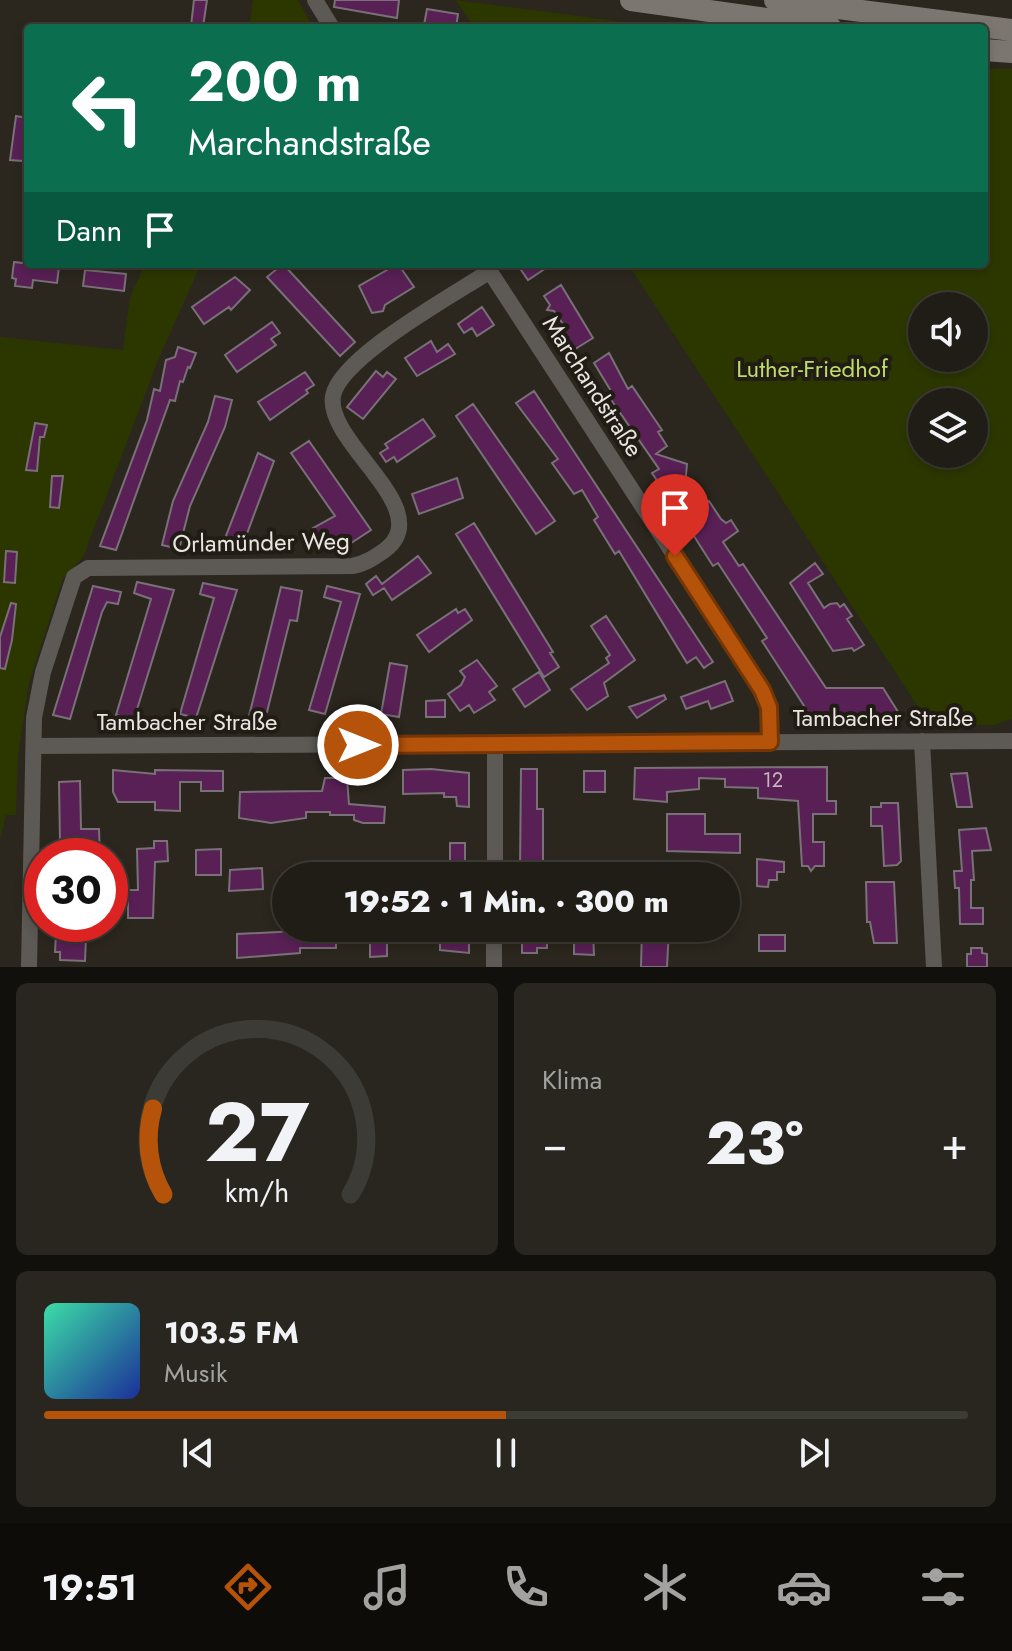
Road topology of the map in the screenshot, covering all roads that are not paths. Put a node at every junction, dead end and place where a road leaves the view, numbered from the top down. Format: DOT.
graph roads {
  1 [pos="315,0"];
  2 [pos="631,0"];
  3 [pos="779,7"];
  4 [pos="330,24"];
  5 [pos="821,24"];
  6 [pos="920,24"];
  7 [pos="988,28"];
  8 [pos="1012,30"];
  9 [pos="988,50"];
  10 [pos="1012,52"];
  11 [pos="487,268"];
  12 [pos="922,741"];
  13 [pos="1012,741"];
  14 [pos="770,742"];
  15 [pos="495,744"];
  16 [pos="34,746"];
  17 [pos="495,862"];
  18 [pos="494,942"];
  19 [pos="29,967"];
  20 [pos="494,967"];
  21 [pos="934,967"];
  1 -- 4 [label="street"];
  2 -- 3 [label="main road"];
  3 -- 5 [label="main road"];
  3 -- 6 [label="main road"];
  7 -- 8 [label="main road"];
  9 -- 10 [label="main road"];
  11 -- 14 [label="street, Marchandstraße"];
  11 -- 16 [label="street, Orlamünder Weg"];
  12 -- 13 [label="street, Tambacher Straße"];
  12 -- 14 [label="street, Tambacher Straße"];
  12 -- 21 [label="street"];
  14 -- 15 [label="street, Tambacher Straße"];
  15 -- 16 [label="street, Tambacher Straße"];
  15 -- 17 [label="street"];
  16 -- 19 [label="street"];
  18 -- 20 [label="street"];
}
